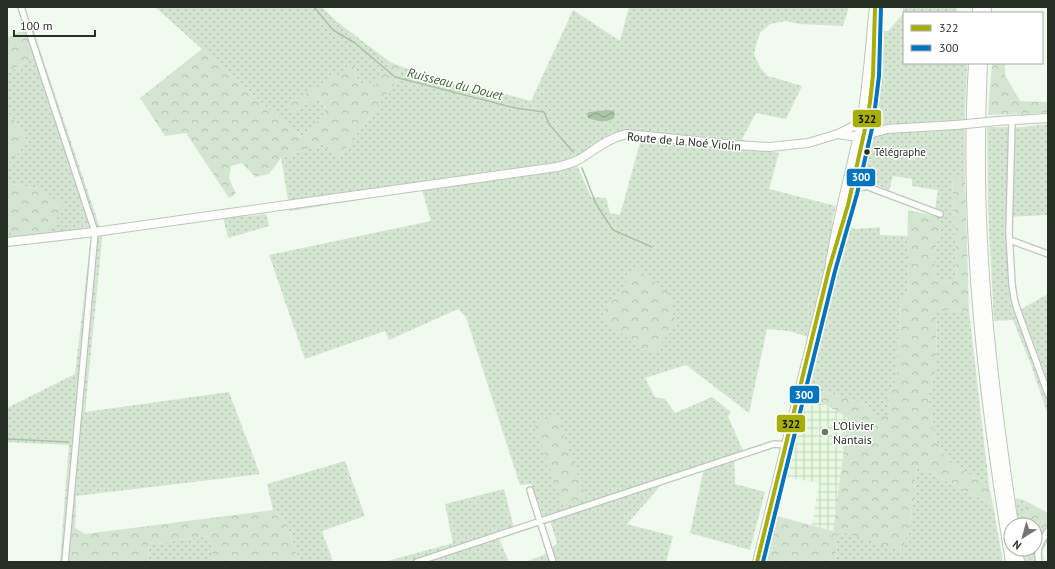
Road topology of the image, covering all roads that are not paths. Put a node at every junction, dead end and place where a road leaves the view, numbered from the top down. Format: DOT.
graph roads {
  1 [pos="21,7"];
  2 [pos="874,7"];
  3 [pos="974,64"];
  4 [pos="982,64"];
  5 [pos="1048,118"];
  6 [pos="1012,120"];
  7 [pos="862,127"];
  8 [pos="878,129"];
  9 [pos="847,132"];
  10 [pos="857,149"];
  11 [pos="854,183"];
  12 [pos="940,214"];
  13 [pos="95,232"];
  14 [pos="1010,240"];
  15 [pos="7,242"];
  16 [pos="1048,254"];
  17 [pos="1048,394"];
  18 [pos="786,445"];
  19 [pos="530,490"];
  20 [pos="1012,517"];
  21 [pos="540,521"];
  22 [pos="1048,531"];
  23 [pos="65,562"];
  24 [pos="417,562"];
  25 [pos="553,562"];
  26 [pos="757,562"];
  27 [pos="1011,562"];
  28 [pos="1039,562"];
  1 -- 13 [label="street"];
  2 -- 7 [label="street"];
  2 -- 7 [label="street"];
  3 -- 27 [label="highway"];
  4 -- 20 [label="highway"];
  5 -- 6 [label="street"];
  6 -- 8 [label="street, bridge"];
  6 -- 14 [label="street"];
  7 -- 8 [label="street"];
  7 -- 8 [label="street"];
  7 -- 9 [label="street, Route de la Noé Violin"];
  7 -- 9 [label="street"];
  7 -- 10 [label="street"];
  7 -- 11 [label="street"];
  8 -- 10 [label="street"];
  9 -- 10 [label="street"];
  9 -- 13 [label="street, Route de la Noé Violin"];
  10 -- 11 [label="street"];
  10 -- 11 [label="street"];
  11 -- 12 [label="street"];
  11 -- 18 [label="street"];
  13 -- 15 [label="street, Route de la Noé Violin"];
  13 -- 23 [label="street"];
  14 -- 16 [label="street"];
  14 -- 17 [label="street"];
  18 -- 21 [label="street"];
  18 -- 26 [label="street"];
  19 -- 21 [label="street"];
  21 -- 24 [label="street"];
  21 -- 25 [label="street"];
  22 -- 28 [label="street"];
}
